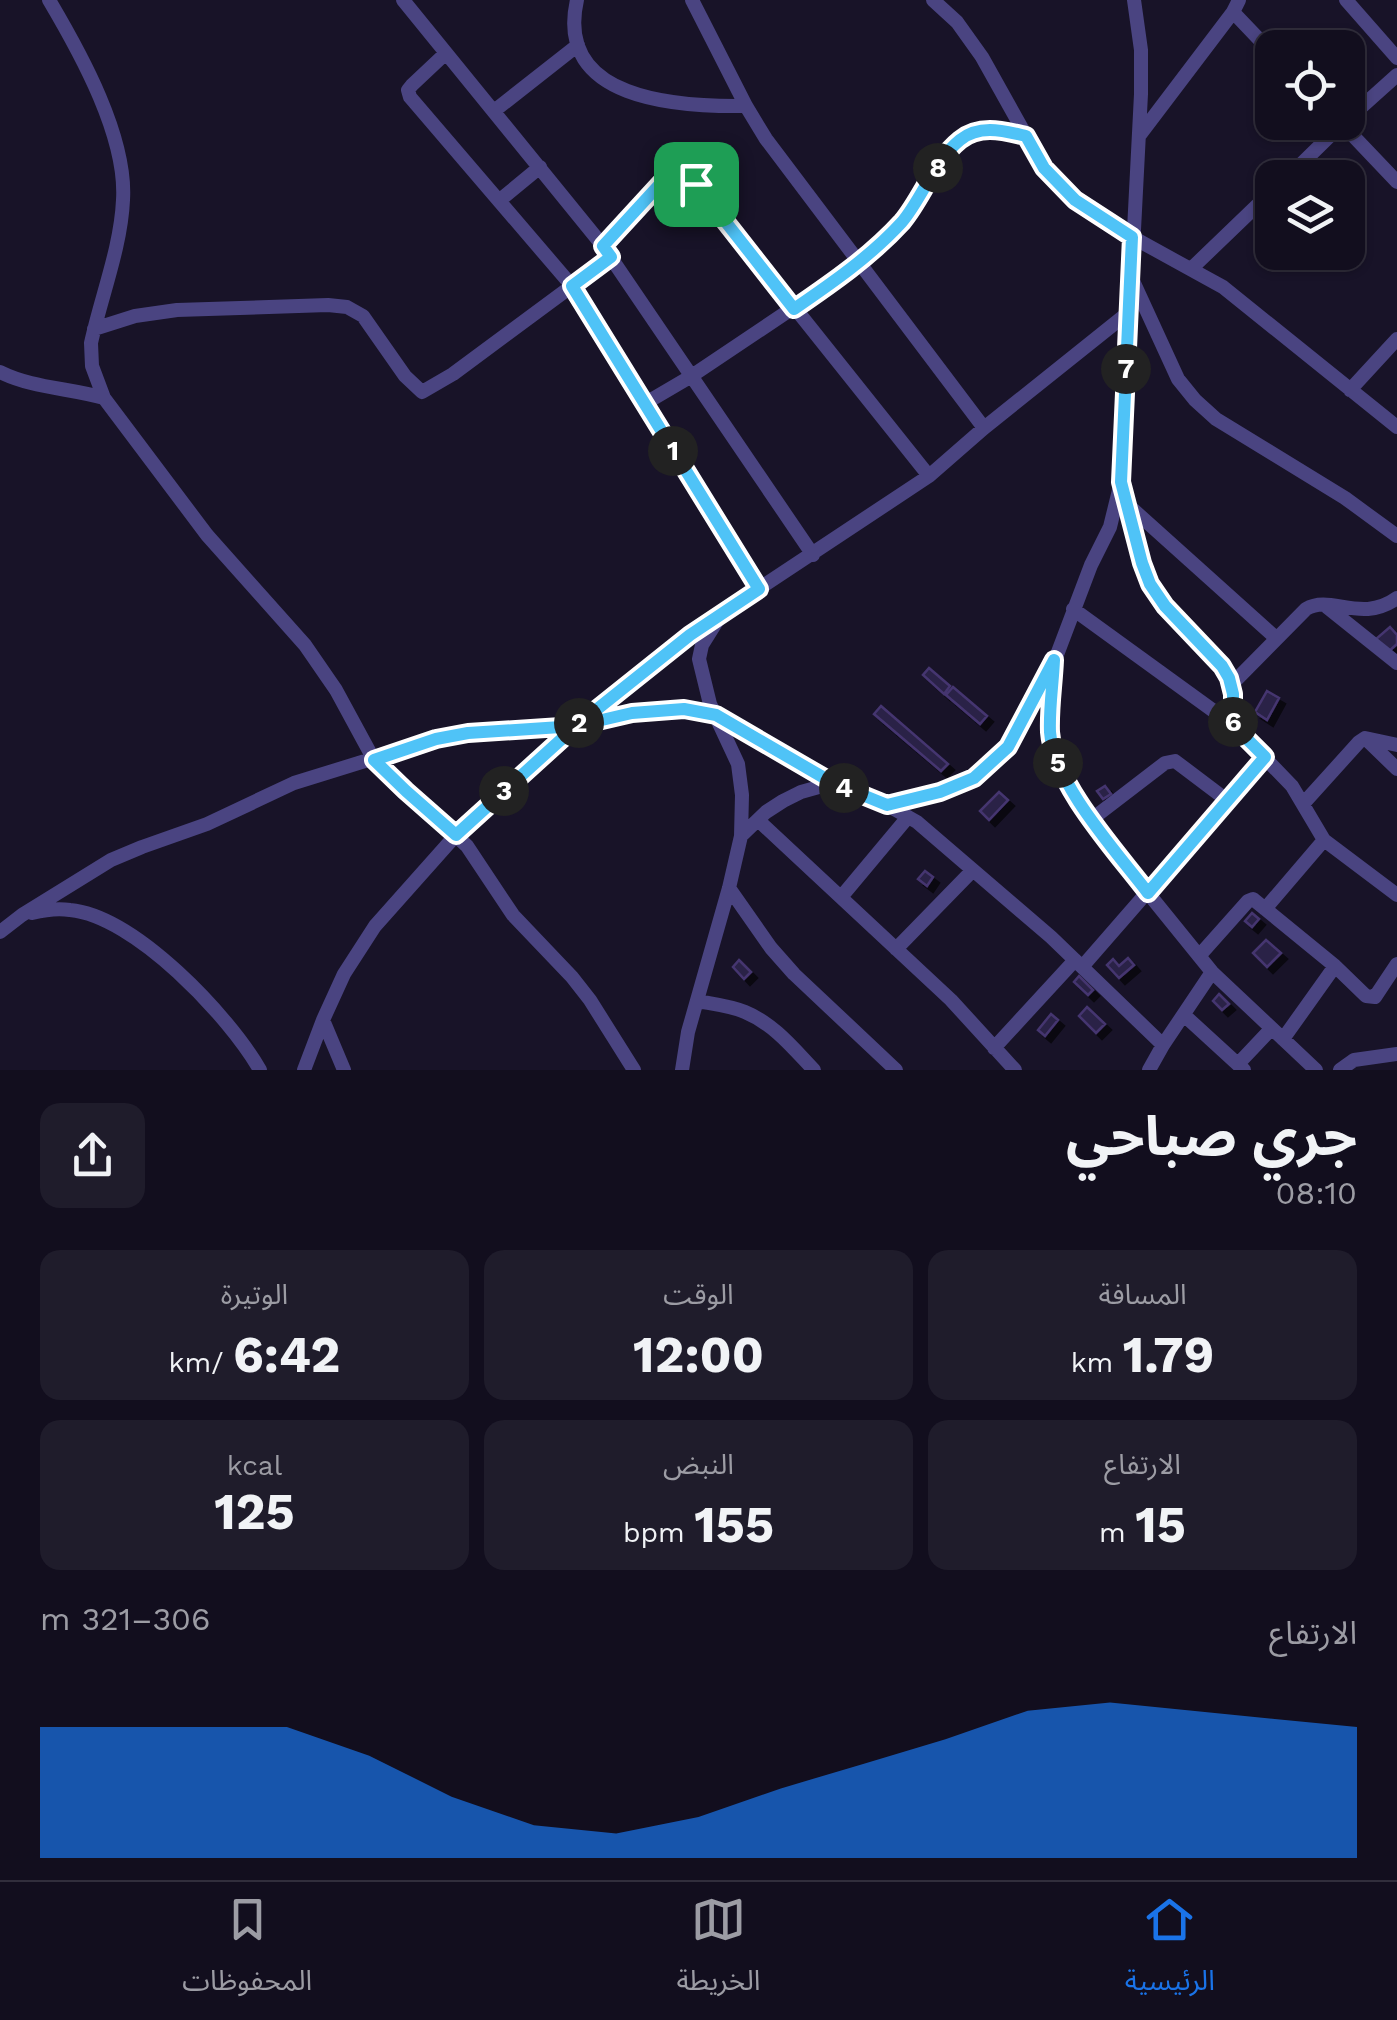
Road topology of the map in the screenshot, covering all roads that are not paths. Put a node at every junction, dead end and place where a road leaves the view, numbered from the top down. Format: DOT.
graph roads {
  1 [pos="49,0"];
  2 [pos="404,0"];
  3 [pos="577,0"];
  4 [pos="692,0"];
  5 [pos="933,0"];
  6 [pos="1134,0"];
  7 [pos="1346,0"];
  8 [pos="1236,6"];
  9 [pos="414,7"];
  10 [pos="1255,31"];
  11 [pos="578,45"];
  12 [pos="446,53"];
  13 [pos="1397,58"];
  14 [pos="1397,75"];
  15 [pos="1365,103"];
  16 [pos="746,106"];
  17 [pos="494,111"];
  18 [pos="1026,136"];
  19 [pos="1138,137"];
  20 [pos="1325,140"];
  21 [pos="1360,140"];
  22 [pos="1305,160"];
  23 [pos="540,167"];
  24 [pos="1397,182"];
  25 [pos="500,200"];
  26 [pos="1255,207"];
  27 [pos="1132,237"];
  28 [pos="607,252"];
  29 [pos="859,260"];
  30 [pos="1192,268"];
  31 [pos="1130,276"];
  32 [pos="572,286"];
  33 [pos="794,309"];
  34 [pos="1129,312"];
  35 [pos="94,329"];
  36 [pos="1397,339"];
  37 [pos="0,372"];
  38 [pos="690,377"];
  39 [pos="1350,390"];
  40 [pos="104,398"];
  41 [pos="644,404"];
  42 [pos="984,428"];
  43 [pos="1397,428"];
  44 [pos="929,476"];
  45 [pos="1121,482"];
  46 [pos="1127,504"];
  47 [pos="1397,536"];
  48 [pos="812,555"];
  49 [pos="759,589"];
  50 [pos="1397,598"];
  51 [pos="1324,604"];
  52 [pos="1074,609"];
  53 [pos="723,612"];
  54 [pos="1276,638"];
  55 [pos="1054,660"];
  56 [pos="1397,663"];
  57 [pos="1231,685"];
  58 [pos="716,715"];
  59 [pos="1233,725"];
  60 [pos="576,726"];
  61 [pos="1365,738"];
  62 [pos="1397,744"];
  63 [pos="1265,757"];
  64 [pos="374,760"];
  65 [pos="1397,769"];
  66 [pos="833,783"];
  67 [pos="1228,801"];
  68 [pos="1303,804"];
  69 [pos="887,805"];
  70 [pos="908,817"];
  71 [pos="1092,819"];
  72 [pos="759,820"];
  73 [pos="456,835"];
  74 [pos="742,836"];
  75 [pos="1324,840"];
  76 [pos="973,870"];
  77 [pos="730,888"];
  78 [pos="1394,888"];
  79 [pos="1148,893"];
  80 [pos="842,896"];
  81 [pos="1266,908"];
  82 [pos="22,916"];
  83 [pos="0,932"];
  84 [pos="896,948"];
  85 [pos="1198,956"];
  86 [pos="1079,963"];
  87 [pos="1397,964"];
  88 [pos="1334,966"];
  89 [pos="1212,972"];
  90 [pos="697,1001"];
  91 [pos="1184,1016"];
  92 [pos="323,1020"];
  93 [pos="1277,1034"];
  94 [pos="1163,1045"];
  95 [pos="994,1048"];
  96 [pos="1397,1054"];
  97 [pos="1241,1067"];
  98 [pos="1152,1069"];
  99 [pos="260,1070"];
  100 [pos="304,1070"];
  101 [pos="344,1070"];
  102 [pos="634,1070"];
  103 [pos="682,1070"];
  104 [pos="814,1070"];
  105 [pos="896,1070"];
  106 [pos="1015,1070"];
  107 [pos="1316,1070"];
  108 [pos="1340,1070"];
  1 -- 35 [label="street"];
  2 -- 9 [label="street"];
  3 -- 11 [label="street"];
  4 -- 16 [label="street"];
  5 -- 18 [label="street"];
  6 -- 19 [label="street"];
  7 -- 13 [label="street"];
  8 -- 10 [label="street"];
  8 -- 19 [label="street"];
  9 -- 12 [label="street"];
  11 -- 16 [label="street"];
  11 -- 17 [label="street"];
  12 -- 17 [label="street"];
  12 -- 25 [label="street"];
  14 -- 15 [label="street"];
  16 -- 29 [label="street"];
  17 -- 23 [label="street"];
  18 -- 27 [label="street"];
  18 -- 29 [label="street"];
  19 -- 27 [label="street"];
  20 -- 22 [label="street"];
  21 -- 24 [label="street"];
  23 -- 25 [label="street"];
  23 -- 28 [label="street"];
  25 -- 32 [label="street"];
  26 -- 30 [label="street"];
  27 -- 30 [label="street"];
  27 -- 31 [label="street"];
  28 -- 32 [label="street"];
  28 -- 33 [label="street"];
  28 -- 38 [label="street"];
  29 -- 33 [label="street"];
  29 -- 42 [label="street"];
  30 -- 39 [label="street"];
  31 -- 34 [label="street"];
  31 -- 47 [label="street"];
  32 -- 35 [label="street"];
  32 -- 41 [label="street"];
  33 -- 38 [label="street"];
  33 -- 44 [label="street"];
  34 -- 42 [label="street"];
  34 -- 45 [label="street"];
  35 -- 40 [label="street"];
  36 -- 39 [label="street"];
  37 -- 40 [label="street"];
  38 -- 41 [label="street"];
  38 -- 48 [label="street"];
  39 -- 43 [label="street"];
  40 -- 64 [label="street"];
  41 -- 49 [label="street"];
  42 -- 44 [label="street"];
  44 -- 48 [label="street"];
  45 -- 46 [label="street"];
  45 -- 52 [label="street"];
  46 -- 54 [label="street"];
  46 -- 57 [label="street"];
  48 -- 49 [label="street"];
  49 -- 53 [label="street"];
  50 -- 51 [label="street"];
  51 -- 54 [label="street"];
  51 -- 56 [label="street"];
  52 -- 55 [label="street"];
  52 -- 59 [label="street"];
  53 -- 58 [label="street"];
  53 -- 60 [label="street"];
  54 -- 57 [label="street"];
  55 -- 69 [label="street"];
  55 -- 71 [label="street"];
  57 -- 59 [label="street"];
  58 -- 60 [label="street"];
  58 -- 66 [label="street"];
  58 -- 74 [label="street"];
  59 -- 63 [label="street"];
  60 -- 64 [label="street"];
  60 -- 73 [label="street"];
  61 -- 62 [label="street"];
  61 -- 65 [label="street"];
  61 -- 68 [label="street"];
  63 -- 67 [label="street"];
  63 -- 68 [label="street"];
  64 -- 73 [label="street"];
  64 -- 82 [label="street"];
  66 -- 69 [label="street"];
  66 -- 72 [label="street"];
  67 -- 71 [label="street"];
  67 -- 79 [label="street"];
  68 -- 75 [label="street"];
  69 -- 70 [label="street"];
  70 -- 76 [label="street"];
  70 -- 80 [label="street"];
  71 -- 79 [label="street"];
  72 -- 74 [label="street"];
  72 -- 80 [label="street"];
  73 -- 92 [label="street"];
  73 -- 102 [label="street"];
  74 -- 77 [label="street"];
  75 -- 78 [label="street"];
  75 -- 81 [label="street"];
  76 -- 84 [label="street"];
  76 -- 86 [label="street"];
  77 -- 90 [label="street"];
  77 -- 105 [label="street"];
  79 -- 85 [label="street"];
  79 -- 86 [label="street"];
  80 -- 84 [label="street"];
  81 -- 85 [label="street"];
  81 -- 88 [label="street"];
  82 -- 83 [label="street"];
  82 -- 99 [label="street"];
  84 -- 95 [label="street"];
  85 -- 89 [label="street"];
  86 -- 94 [label="street"];
  86 -- 95 [label="street"];
  87 -- 88 [label="street"];
  88 -- 93 [label="street"];
  89 -- 91 [label="street"];
  89 -- 93 [label="street"];
  90 -- 103 [label="street"];
  90 -- 104 [label="street"];
  91 -- 94 [label="street"];
  91 -- 97 [label="street"];
  92 -- 100 [label="street"];
  92 -- 101 [label="street"];
  93 -- 97 [label="street"];
  93 -- 107 [label="street"];
  94 -- 98 [label="street"];
  95 -- 106 [label="street"];
  96 -- 108 [label="street"];
}
